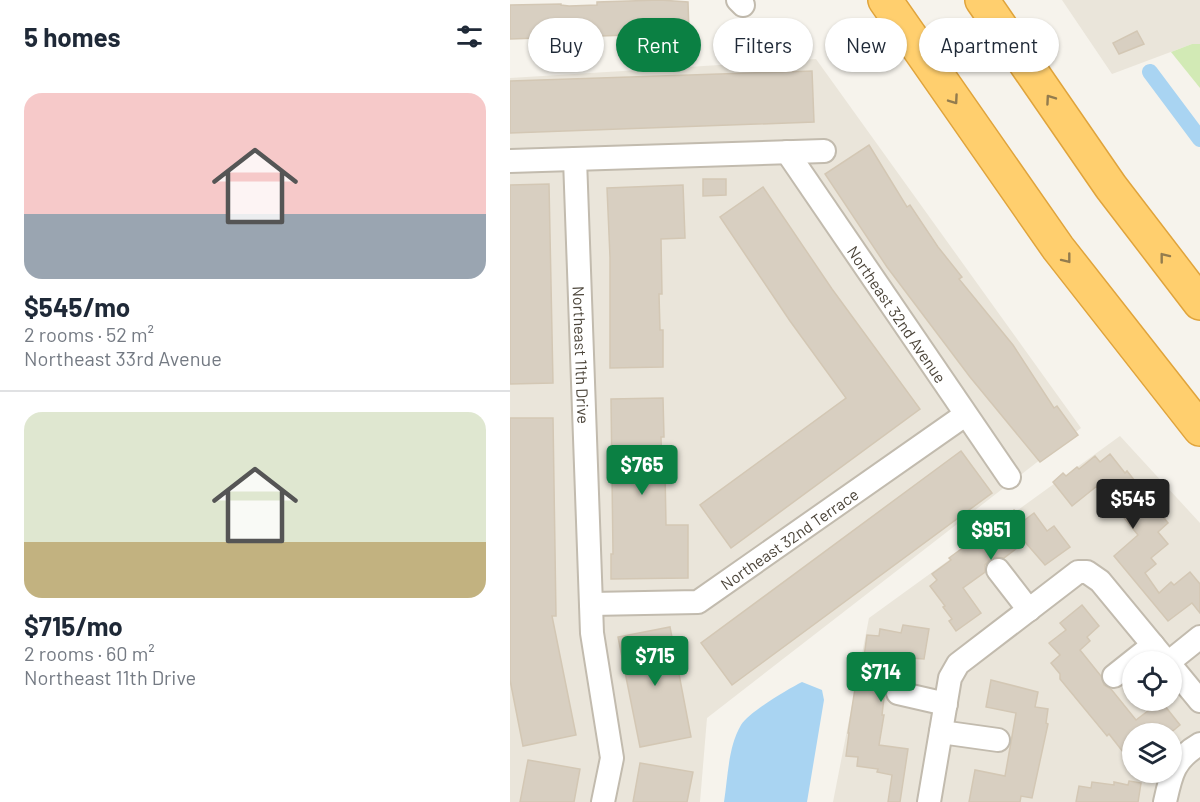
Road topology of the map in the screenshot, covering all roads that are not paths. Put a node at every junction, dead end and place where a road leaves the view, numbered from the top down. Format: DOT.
graph roads {
  1 [pos="885,0"];
  2 [pos="982,0"];
  3 [pos="824,151"];
  4 [pos="787,152"];
  5 [pos="575,159"];
  6 [pos="510,161"];
  7 [pos="1200,303"];
  8 [pos="965,414"];
  9 [pos="1200,429"];
  10 [pos="1009,477"];
  11 [pos="998,570"];
  12 [pos="591,604"];
  13 [pos="1029,610"];
  14 [pos="1200,637"];
  15 [pos="1159,651"];
  16 [pos="1173,651"];
  17 [pos="1122,673"];
  18 [pos="1114,676"];
  19 [pos="1182,679"];
  20 [pos="898,693"];
  21 [pos="1200,701"];
  22 [pos="946,704"];
  23 [pos="941,732"];
  24 [pos="998,740"];
  25 [pos="1200,744"];
  26 [pos="603,802"];
  27 [pos="929,802"];
  28 [pos="1165,802"];
  1 -- 9 [label="highway, one-way"];
  7 -- 2 [label="highway, one-way"];
  3 -- 4 [label="street"];
  4 -- 5 [label="street"];
  4 -- 8 [label="street, Northeast 32nd Avenue"];
  5 -- 6 [label="street"];
  5 -- 12 [label="street, Northeast 11th Drive"];
  8 -- 10 [label="street, Northeast 32nd Avenue"];
  8 -- 12 [label="street, Northeast 32nd Terrace"];
  11 -- 13 [label="street"];
  12 -- 26 [label="street, Northeast 11th Drive"];
  13 -- 15 [label="street"];
  13 -- 22 [label="street"];
  14 -- 16 [label="street"];
  17 -- 18 [label="street"];
  19 -- 21 [label="street"];
  20 -- 22 [label="street"];
  22 -- 23 [label="street"];
  23 -- 24 [label="street"];
  23 -- 27 [label="street"];
  25 -- 28 [label="street"];
}
